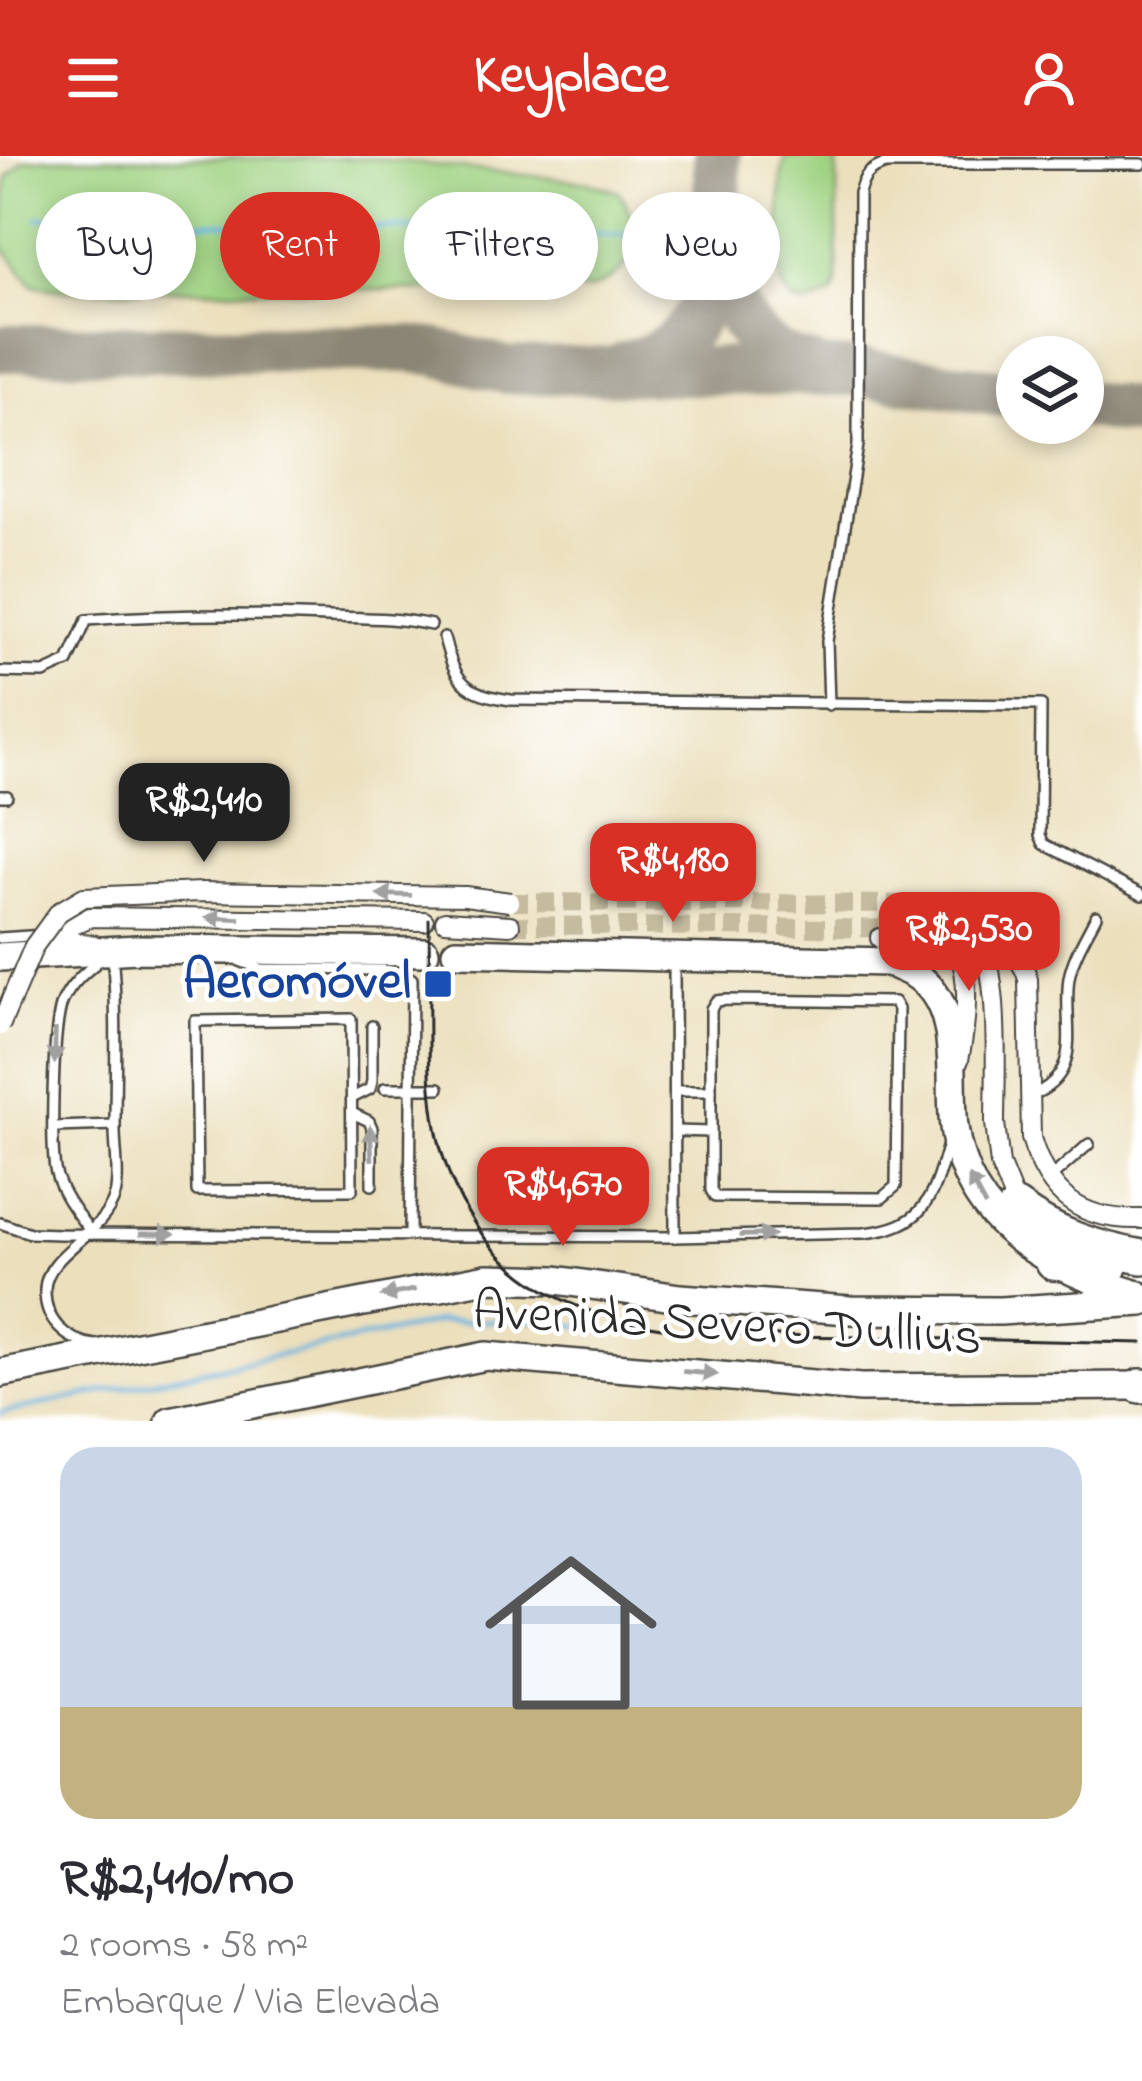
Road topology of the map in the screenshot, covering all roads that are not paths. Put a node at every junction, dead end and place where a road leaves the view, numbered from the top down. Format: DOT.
graph roads {
  1 [pos="1142,164"];
  2 [pos="431,625"];
  3 [pos="444,638"];
  4 [pos="0,672"];
  5 [pos="829,705"];
  6 [pos="1142,895"];
  7 [pos="510,902"];
  8 [pos="928,904"];
  9 [pos="1096,916"];
  10 [pos="424,921"];
  11 [pos="445,921"];
  12 [pos="510,925"];
  13 [pos="928,929"];
  14 [pos="51,934"];
  15 [pos="0,938"];
  16 [pos="956,944"];
  17 [pos="124,950"];
  18 [pos="211,951"];
  19 [pos="425,952"];
  20 [pos="456,952"];
  21 [pos="674,956"];
  22 [pos="0,957"];
  23 [pos="897,958"];
  24 [pos="0,1026"];
  25 [pos="372,1026"];
  26 [pos="385,1088"];
  27 [pos="439,1088"];
  28 [pos="414,1089"];
  29 [pos="954,1089"];
  30 [pos="711,1091"];
  31 [pos="671,1096"];
  32 [pos="1030,1096"];
  33 [pos="352,1098"];
  34 [pos="352,1113"];
  35 [pos="115,1125"];
  36 [pos="55,1127"];
  37 [pos="954,1128"];
  38 [pos="675,1131"];
  39 [pos="711,1132"];
  40 [pos="1089,1144"];
  41 [pos="1048,1180"];
  42 [pos="372,1185"];
  43 [pos="1016,1207"];
  44 [pos="1142,1220"];
  45 [pos="0,1223"];
  46 [pos="92,1234"];
  47 [pos="410,1235"];
  48 [pos="675,1237"];
  49 [pos="1142,1261"];
  50 [pos="1053,1263"];
  51 [pos="1142,1299"];
  52 [pos="130,1345"];
  53 [pos="0,1373"];
  54 [pos="1141,1386"];
  55 [pos="246,1413"];
  56 [pos="170,1421"];
  1 -- 5 [label="lane"];
  2 -- 4 [label="lane"];
  3 -- 5 [label="lane"];
  5 -- 6 [label="lane"];
  7 -- 24 [label="street, one-way, bridge"];
  8 -- 43 [label="street, bridge"];
  9 -- 32 [label="lane"];
  10 -- 14 [label="street, one-way"];
  11 -- 12 [label="street"];
  13 -- 16 [label="street"];
  14 -- 15 [label="lane"];
  14 -- 17 [label="lane"];
  16 -- 23 [label="street"];
  16 -- 29 [label="street"];
  16 -- 32 [label="street"];
  17 -- 18 [label="main road"];
  17 -- 22 [label="main road"];
  17 -- 35 [label="lane"];
  17 -- 36 [label="lane, one-way"];
  18 -- 19 [label="main road"];
  18 -- 28 [label="lane"];
  20 -- 21 [label="main road"];
  21 -- 23 [label="main road"];
  21 -- 31 [label="lane"];
  23 -- 29 [label="main road"];
  25 -- 33 [label="lane"];
  26 -- 28 [label="lane"];
  27 -- 28 [label="lane"];
  28 -- 47 [label="lane"];
  29 -- 37 [label="main road"];
  30 -- 31 [label="lane"];
  30 -- 39 [label="lane"];
  30 -- 39 [label="lane"];
  31 -- 38 [label="lane"];
  32 -- 41 [label="street"];
  33 -- 34 [label="lane"];
  33 -- 34 [label="lane"];
  42 -- 34 [label="lane, one-way"];
  35 -- 36 [label="lane"];
  35 -- 46 [label="lane"];
  36 -- 46 [label="lane"];
  48 -- 37 [label="lane, one-way"];
  50 -- 37 [label="main road, one-way"];
  38 -- 39 [label="lane"];
  38 -- 48 [label="lane"];
  40 -- 41 [label="lane"];
  41 -- 44 [label="street"];
  43 -- 49 [label="highway"];
  43 -- 50 [label="street"];
  45 -- 46 [label="lane"];
  46 -- 47 [label="lane, one-way"];
  46 -- 52 [label="lane"];
  47 -- 48 [label="lane"];
  49 -- 50 [label="highway"];
  50 -- 51 [label="main road"];
  51 -- 52 [label="main road, Avenida Severo Dullius, one-way"];
  52 -- 53 [label="main road, Avenida Severo Dullius"];
  55 -- 54 [label="main road, Avenida Severo Dullius, one-way"];
  55 -- 56 [label="main road, Avenida Severo Dullius"];
}
